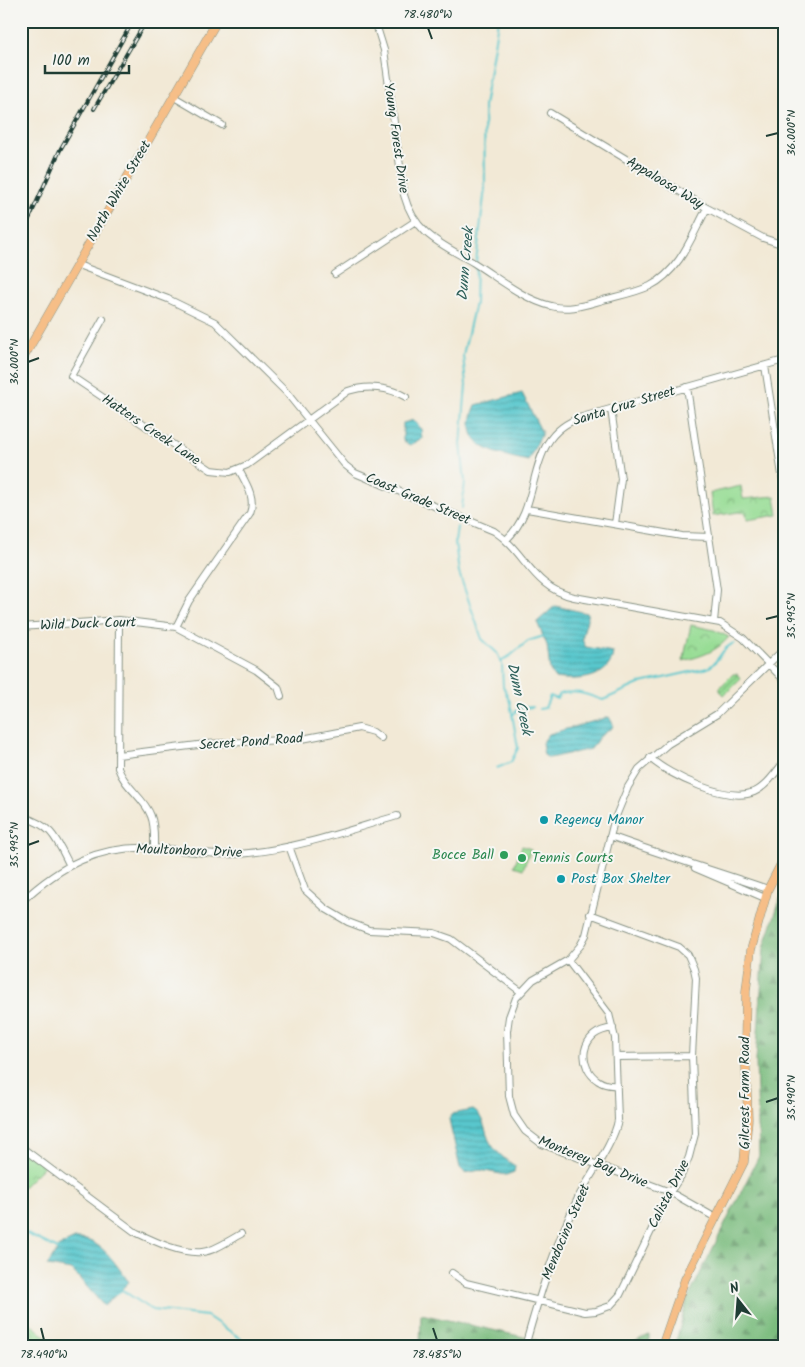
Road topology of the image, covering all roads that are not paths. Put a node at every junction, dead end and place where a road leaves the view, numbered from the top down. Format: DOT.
graph roads {
  1 [pos="218,21"];
  2 [pos="375,21"];
  3 [pos="174,96"];
  4 [pos="550,114"];
  5 [pos="222,125"];
  6 [pos="707,208"];
  7 [pos="414,222"];
  8 [pos="784,245"];
  9 [pos="78,264"];
  10 [pos="335,274"];
  11 [pos="103,319"];
  12 [pos="23,358"];
  13 [pos="784,360"];
  14 [pos="765,366"];
  15 [pos="687,387"];
  16 [pos="406,397"];
  17 [pos="611,409"];
  18 [pos="310,419"];
  19 [pos="239,470"];
  20 [pos="784,488"];
  21 [pos="527,509"];
  22 [pos="615,524"];
  23 [pos="710,537"];
  24 [pos="506,540"];
  25 [pos="119,620"];
  26 [pos="714,622"];
  27 [pos="21,627"];
  28 [pos="176,628"];
  29 [pos="784,649"];
  30 [pos="768,664"];
  31 [pos="784,680"];
  32 [pos="281,696"];
  33 [pos="381,738"];
  34 [pos="118,755"];
  35 [pos="650,758"];
  36 [pos="784,762"];
  37 [pos="21,816"];
  38 [pos="397,816"];
  39 [pos="610,836"];
  40 [pos="289,846"];
  41 [pos="154,848"];
  42 [pos="784,858"];
  43 [pos="69,864"];
  44 [pos="692,866"];
  45 [pos="768,889"];
  46 [pos="765,898"];
  47 [pos="21,902"];
  48 [pos="590,914"];
  49 [pos="568,960"];
  50 [pos="520,992"];
  51 [pos="613,1028"];
  52 [pos="692,1056"];
  53 [pos="616,1057"];
  54 [pos="616,1085"];
  55 [pos="21,1147"];
  56 [pos="596,1164"];
  57 [pos="670,1192"];
  58 [pos="716,1218"];
  59 [pos="241,1234"];
  60 [pos="452,1273"];
  61 [pos="538,1301"];
  62 [pos="526,1343"];
  63 [pos="662,1346"];
  1 -- 3 [label="main road, North White Street"];
  2 -- 7 [label="street, Young Forest Drive"];
  3 -- 5 [label="street"];
  3 -- 9 [label="main road, North White Street"];
  4 -- 6 [label="street, Appaloosa Way"];
  6 -- 7 [label="street, Young Forest Drive"];
  6 -- 8 [label="street, Appaloosa Way"];
  7 -- 10 [label="street"];
  9 -- 12 [label="main road, North White Street"];
  9 -- 18 [label="street, Coast Grade Street"];
  11 -- 19 [label="street, Hatters Creek Lane"];
  13 -- 14 [label="street, Santa Cruz Street"];
  14 -- 15 [label="street, Santa Cruz Street"];
  14 -- 20 [label="street"];
  15 -- 17 [label="street, Santa Cruz Street"];
  15 -- 23 [label="street"];
  16 -- 18 [label="street"];
  17 -- 21 [label="street, Santa Cruz Street"];
  17 -- 22 [label="street"];
  18 -- 19 [label="street"];
  18 -- 24 [label="street, Coast Grade Street"];
  19 -- 28 [label="street"];
  21 -- 22 [label="street"];
  21 -- 24 [label="street, Santa Cruz Street"];
  22 -- 23 [label="street"];
  23 -- 26 [label="street"];
  24 -- 26 [label="street, Coast Grade Street"];
  25 -- 27 [label="street, Wild Duck Court"];
  25 -- 28 [label="street, Wild Duck Court"];
  25 -- 34 [label="street"];
  26 -- 30 [label="street, Coast Grade Street"];
  28 -- 32 [label="street, Wild Duck Court"];
  29 -- 30 [label="street, Monterey Bay Drive"];
  30 -- 31 [label="street, Coast Grade Street"];
  30 -- 35 [label="street, Monterey Bay Drive"];
  33 -- 34 [label="street, Secret Pond Road"];
  34 -- 41 [label="street"];
  35 -- 36 [label="street"];
  35 -- 39 [label="street, Monterey Bay Drive"];
  37 -- 43 [label="street"];
  38 -- 40 [label="street, Moultonboro Drive"];
  39 -- 44 [label="street"];
  39 -- 48 [label="street, Monterey Bay Drive"];
  40 -- 41 [label="street, Moultonboro Drive"];
  40 -- 50 [label="street"];
  41 -- 43 [label="street, Moultonboro Drive"];
  42 -- 45 [label="main road, Gilcrest Farm Road"];
  43 -- 47 [label="street, Moultonboro Drive"];
  44 -- 45 [label="street"];
  44 -- 46 [label="street"];
  45 -- 46 [label="main road, Gilcrest Farm Road"];
  46 -- 58 [label="main road, Gilcrest Farm Road"];
  48 -- 49 [label="street, Monterey Bay Drive"];
  48 -- 52 [label="street, Calista Drive"];
  49 -- 50 [label="street, Monterey Bay Drive"];
  49 -- 51 [label="street, Mendocino Street"];
  50 -- 56 [label="street, Monterey Bay Drive"];
  51 -- 53 [label="street, Mendocino Street"];
  51 -- 54 [label="street"];
  52 -- 53 [label="street"];
  52 -- 57 [label="street, Calista Drive"];
  53 -- 54 [label="street, Mendocino Street"];
  54 -- 56 [label="street, Mendocino Street"];
  55 -- 59 [label="street"];
  56 -- 57 [label="street, Monterey Bay Drive"];
  56 -- 61 [label="street, Mendocino Street"];
  57 -- 58 [label="street, Monterey Bay Drive"];
  57 -- 61 [label="street, Calista Drive"];
  58 -- 63 [label="main road, Gilcrest Farm Road"];
  60 -- 61 [label="street, Calista Drive"];
  61 -- 62 [label="street, Mendocino Street"];
}
